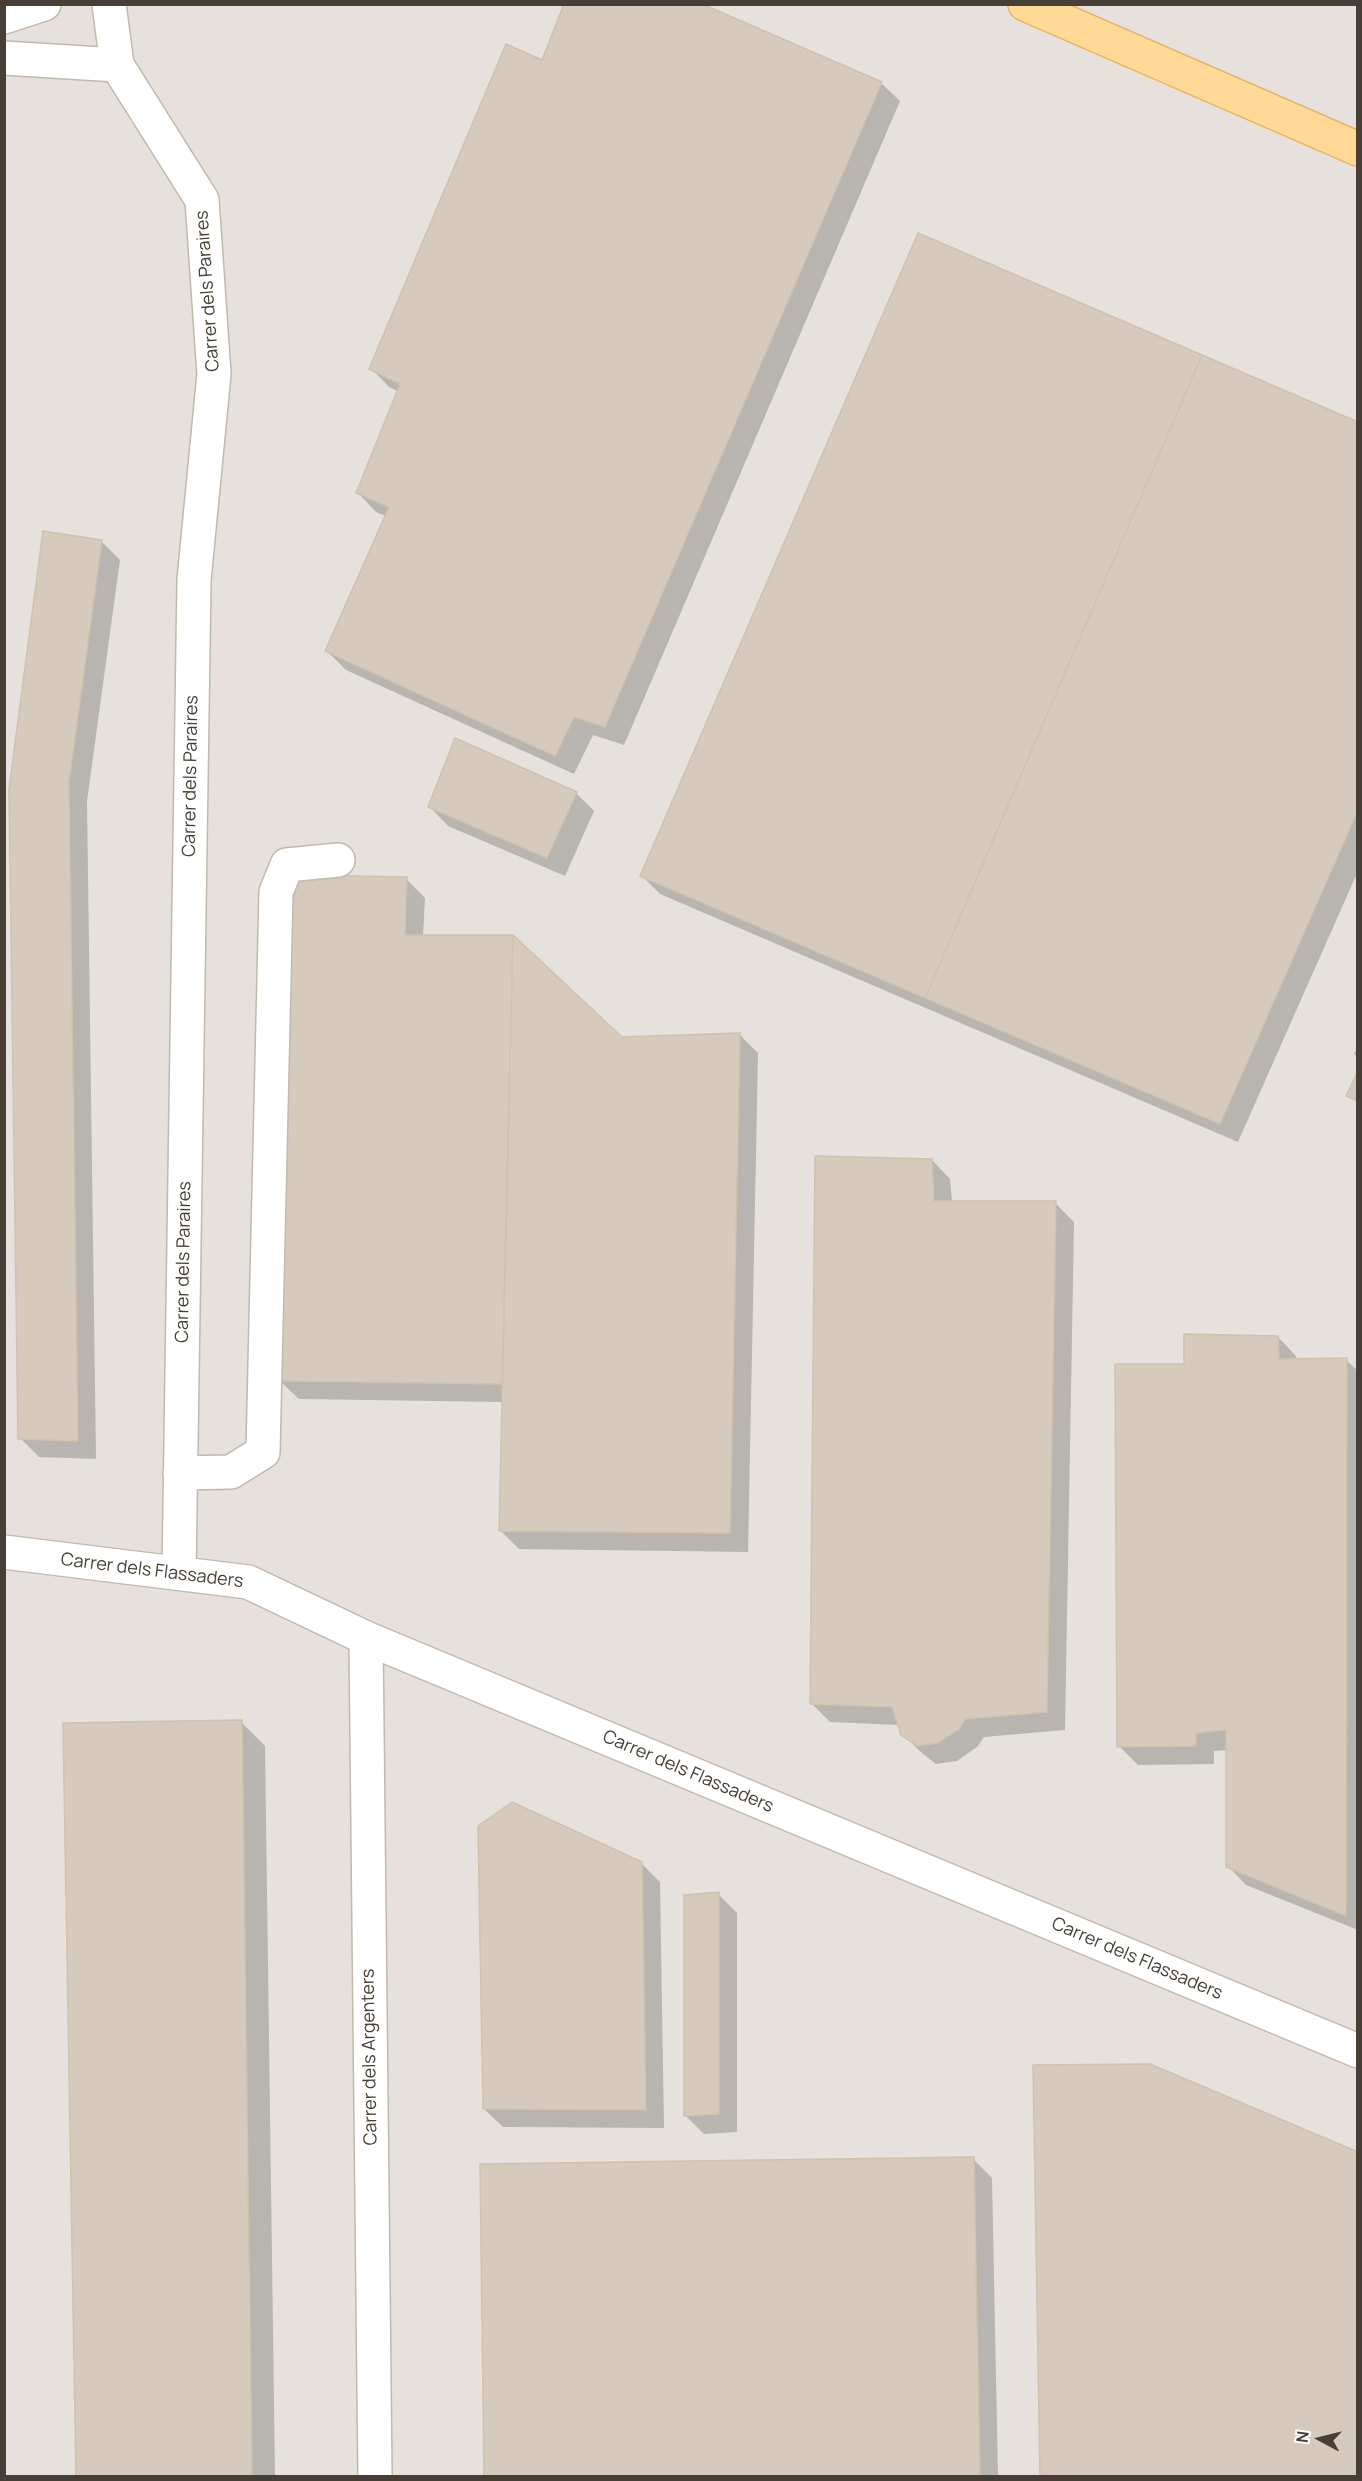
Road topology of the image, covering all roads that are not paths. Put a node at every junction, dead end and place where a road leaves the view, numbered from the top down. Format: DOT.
graph roads {
  1 [pos="44,4"];
  2 [pos="109,4"];
  3 [pos="1025,4"];
  4 [pos="4,17"];
  5 [pos="4,58"];
  6 [pos="117,65"];
  7 [pos="1358,149"];
  8 [pos="338,860"];
  9 [pos="180,1473"];
  10 [pos="4,1552"];
  11 [pos="179,1573"];
  12 [pos="366,1638"];
  13 [pos="1358,2051"];
  14 [pos="375,2476"];
  1 -- 4 [label="street"];
  2 -- 6 [label="street, Carrer dels Paraires"];
  3 -- 7 [label="main road"];
  5 -- 6 [label="street"];
  6 -- 9 [label="street, Carrer dels Paraires"];
  8 -- 9 [label="street"];
  9 -- 11 [label="street, Carrer dels Paraires"];
  10 -- 11 [label="street, Carrer dels Flassaders"];
  11 -- 12 [label="street, Carrer dels Flassaders"];
  12 -- 13 [label="street, Carrer dels Flassaders"];
  12 -- 14 [label="street, Carrer dels Argenters"];
}
